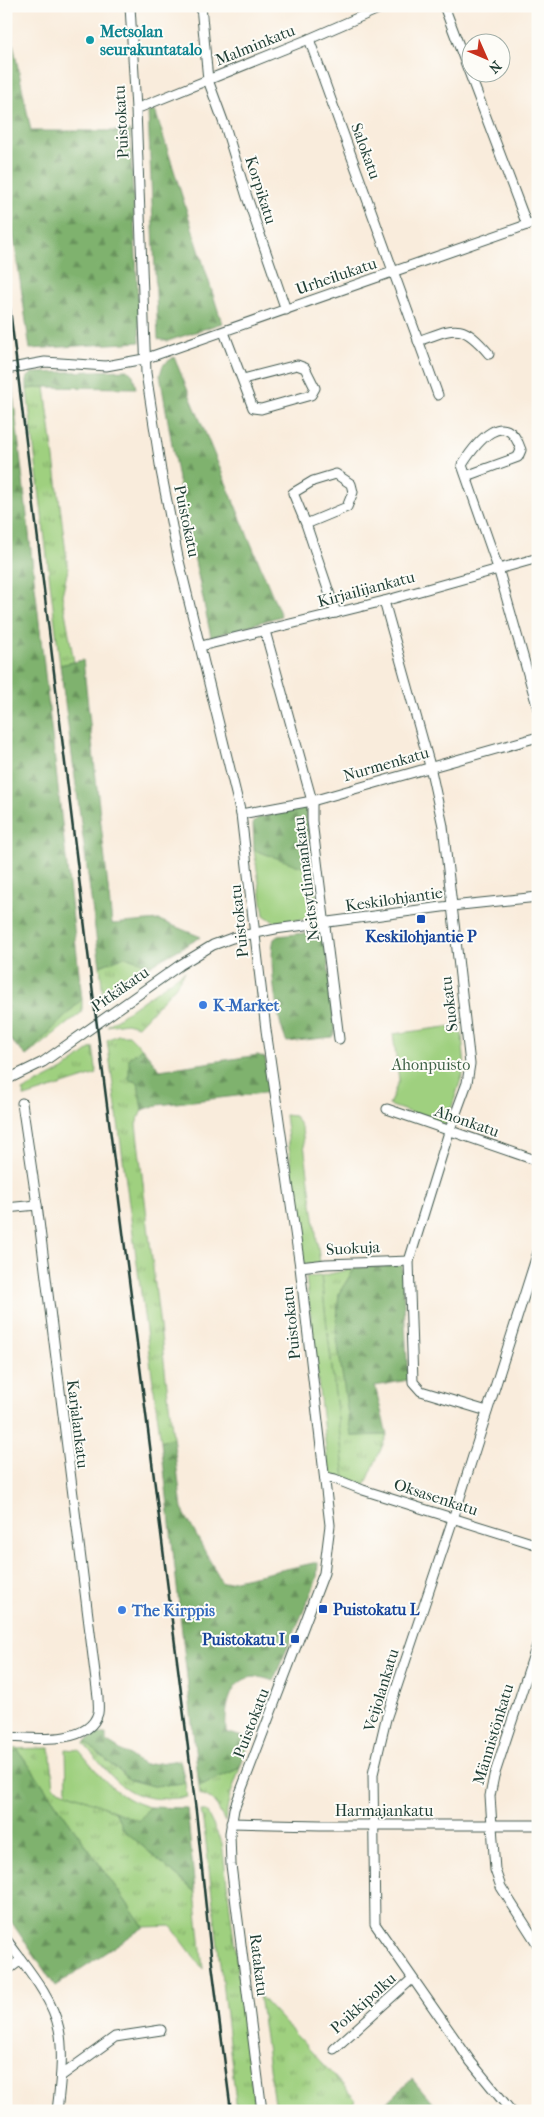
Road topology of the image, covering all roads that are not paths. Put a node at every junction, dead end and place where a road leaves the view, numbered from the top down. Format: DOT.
graph roads {
  1 [pos="130,6"];
  2 [pos="200,6"];
  3 [pos="385,6"];
  4 [pos="444,6"];
  5 [pos="309,39"];
  6 [pos="208,80"];
  7 [pos="136,109"];
  8 [pos="538,221"];
  9 [pos="527,225"];
  10 [pos="394,272"];
  11 [pos="286,310"];
  12 [pos="224,332"];
  13 [pos="418,341"];
  14 [pos="488,354"];
  15 [pos="144,359"];
  16 [pos="6,369"];
  17 [pos="243,380"];
  18 [pos="438,395"];
  19 [pos="466,476"];
  20 [pos="306,524"];
  21 [pos="538,558"];
  22 [pos="498,568"];
  23 [pos="384,601"];
  24 [pos="336,613"];
  25 [pos="265,631"];
  26 [pos="201,646"];
  27 [pos="538,709"];
  28 [pos="538,737"];
  29 [pos="430,766"];
  30 [pos="312,801"];
  31 [pos="241,814"];
  32 [pos="538,897"];
  33 [pos="453,906"];
  34 [pos="326,923"];
  35 [pos="254,932"];
  36 [pos="339,1039"];
  37 [pos="6,1080"];
  38 [pos="22,1103"];
  39 [pos="387,1109"];
  40 [pos="449,1132"];
  41 [pos="538,1161"];
  42 [pos="37,1205"];
  43 [pos="6,1208"];
  44 [pos="538,1252"];
  45 [pos="408,1261"];
  46 [pos="300,1267"];
  47 [pos="487,1411"];
  48 [pos="325,1477"];
  49 [pos="453,1519"];
  50 [pos="538,1545"];
  51 [pos="538,1642"];
  52 [pos="6,1737"];
  53 [pos="232,1822"];
  54 [pos="372,1824"];
  55 [pos="492,1825"];
  56 [pos="538,1825"];
  57 [pos="6,1939"];
  58 [pos="538,1945"];
  59 [pos="21,1960"];
  60 [pos="6,1971"];
  61 [pos="412,1978"];
  62 [pos="161,2030"];
  63 [pos="334,2049"];
  64 [pos="61,2076"];
  65 [pos="57,2111"];
  66 [pos="262,2111"];
  67 [pos="512,2111"];
  1 -- 7 [label="street, Puistokatu"];
  2 -- 6 [label="street, Korpikatu"];
  3 -- 5 [label="street, Malminkatu"];
  4 -- 9 [label="street"];
  5 -- 6 [label="street, Malminkatu"];
  5 -- 10 [label="street, Salokatu"];
  6 -- 7 [label="street, Malminkatu"];
  6 -- 11 [label="street, Korpikatu"];
  7 -- 15 [label="street, Puistokatu"];
  8 -- 9 [label="street, Urheilukatu"];
  9 -- 10 [label="street, Urheilukatu"];
  10 -- 11 [label="street, Urheilukatu"];
  10 -- 13 [label="street, Salokatu"];
  11 -- 12 [label="street, Urheilukatu"];
  12 -- 15 [label="street, Urheilukatu"];
  12 -- 17 [label="street"];
  13 -- 14 [label="street"];
  13 -- 18 [label="street, Salokatu"];
  15 -- 16 [label="street, Urheilukatu"];
  15 -- 26 [label="street, Puistokatu"];
  17 -- 17 [label="street"];
  19 -- 19 [label="street"];
  19 -- 22 [label="street"];
  20 -- 20 [label="street"];
  20 -- 24 [label="street"];
  21 -- 22 [label="street, Kirjailijankatu"];
  22 -- 23 [label="street, Kirjailijankatu"];
  22 -- 27 [label="street"];
  23 -- 24 [label="street, Kirjailijankatu"];
  23 -- 29 [label="street, Suokatu"];
  24 -- 25 [label="street, Kirjailijankatu"];
  25 -- 26 [label="street, Kirjailijankatu"];
  25 -- 30 [label="street, Neitsytlinnankatu"];
  26 -- 31 [label="street, Puistokatu"];
  28 -- 29 [label="street, Nurmenkatu"];
  29 -- 30 [label="street, Nurmenkatu"];
  29 -- 33 [label="street, Suokatu"];
  30 -- 31 [label="street, Nurmenkatu"];
  30 -- 34 [label="street, Neitsytlinnankatu"];
  31 -- 35 [label="street, Puistokatu"];
  32 -- 33 [label="street, Keskilohjantie"];
  33 -- 34 [label="street, Keskilohjantie"];
  33 -- 40 [label="street, Suokatu"];
  34 -- 35 [label="street, Keskilohjantie"];
  34 -- 36 [label="street, Neitsytlinnankatu"];
  35 -- 37 [label="street, Pitkäkatu"];
  35 -- 46 [label="street, Puistokatu"];
  38 -- 42 [label="street, Karjalankatu"];
  39 -- 40 [label="street, Ahonkatu"];
  40 -- 41 [label="street, Ahonkatu"];
  40 -- 45 [label="street, Suokatu"];
  42 -- 43 [label="street"];
  42 -- 52 [label="street, Karjalankatu"];
  44 -- 47 [label="street, Veijolankatu"];
  45 -- 46 [label="street, Suokuja"];
  45 -- 47 [label="street, Suokatu"];
  46 -- 48 [label="street, Puistokatu"];
  47 -- 49 [label="street, Veijolankatu"];
  48 -- 49 [label="street, Oksasenkatu"];
  48 -- 53 [label="street, Puistokatu"];
  49 -- 50 [label="street, Oksasenkatu"];
  49 -- 54 [label="street, Veijolankatu"];
  51 -- 55 [label="street, Männistönkatu"];
  53 -- 54 [label="street, Harmajankatu"];
  53 -- 66 [label="street, Ratakatu"];
  54 -- 55 [label="street, Harmajankatu"];
  54 -- 61 [label="street, Veijolankatu"];
  55 -- 56 [label="street, Harmajankatu"];
  55 -- 58 [label="street, Männistönkatu"];
  57 -- 59 [label="street"];
  59 -- 60 [label="street"];
  59 -- 64 [label="street"];
  61 -- 63 [label="street, Poikkipolku"];
  61 -- 67 [label="street, Veijolankatu"];
  62 -- 64 [label="street"];
  64 -- 65 [label="street"];
}
